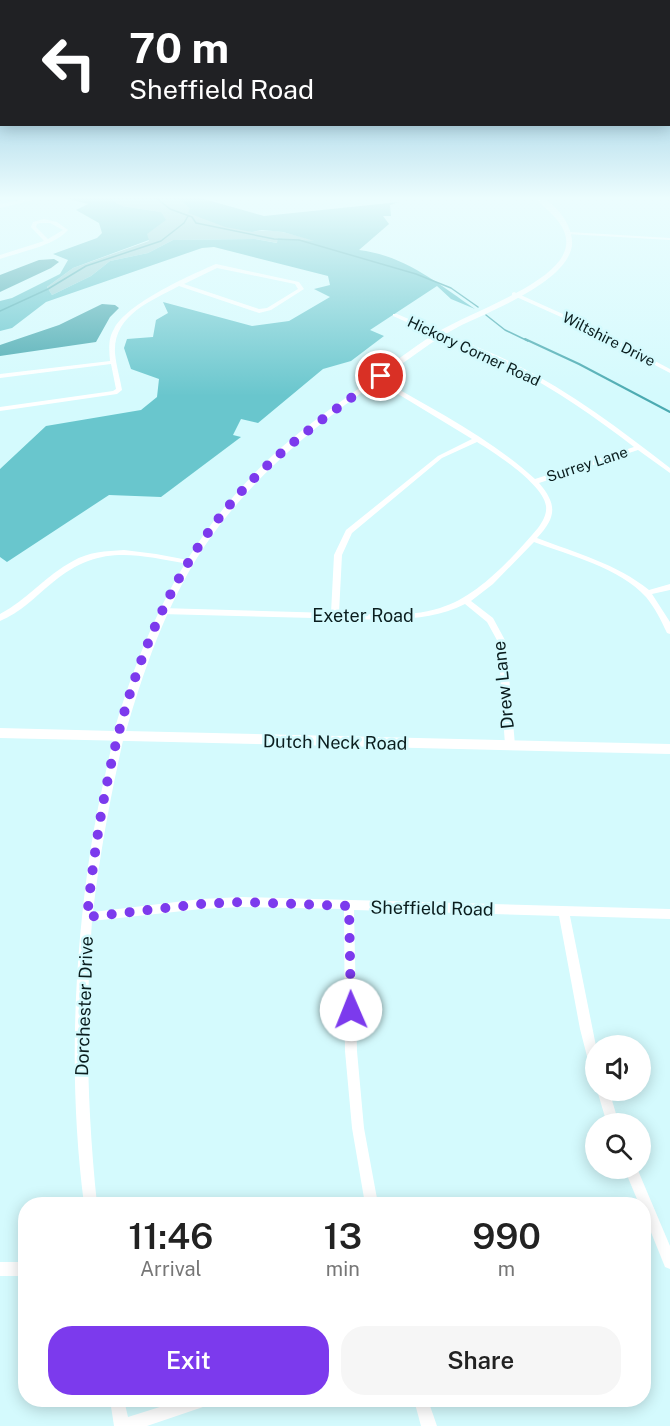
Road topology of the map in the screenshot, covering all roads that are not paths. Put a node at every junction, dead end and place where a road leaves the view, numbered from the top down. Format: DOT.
graph roads {
  1 [pos="560,264"];
  2 [pos="179,285"];
  3 [pos="514,294"];
  4 [pos="395,315"];
  5 [pos="439,335"];
  6 [pos="114,362"];
  7 [pos="670,371"];
  8 [pos="0,376"];
  9 [pos="377,379"];
  10 [pos="0,409"];
  11 [pos="477,439"];
  12 [pos="640,447"];
  13 [pos="670,471"];
  14 [pos="534,482"];
  15 [pos="533,539"];
  16 [pos="188,562"];
  17 [pos="670,587"];
  18 [pos="647,593"];
  19 [pos="467,602"];
  20 [pos="161,611"];
  21 [pos="335,616"];
  22 [pos="0,618"];
  23 [pos="670,631"];
  24 [pos="0,733"];
  25 [pos="119,736"];
  26 [pos="510,745"];
  27 [pos="670,749"];
  28 [pos="349,906"];
  29 [pos="564,911"];
  30 [pos="670,914"];
  31 [pos="87,917"];
  32 [pos="587,1035"];
  33 [pos="635,1179"];
  34 [pos="89,1197"];
  35 [pos="370,1197"];
  36 [pos="642,1197"];
  37 [pos="651,1217"];
  38 [pos="670,1262"];
  39 [pos="0,1269"];
  40 [pos="18,1269"];
  41 [pos="119,1407"];
  42 [pos="181,1407"];
  43 [pos="423,1407"];
  44 [pos="123,1426"];
  45 [pos="429,1426"];
  1 -- 3 [label="street, Dorchester Drive"];
  2 -- 2 [label="street"];
  2 -- 6 [label="street"];
  3 -- 5 [label="street, Dorchester Drive"];
  3 -- 7 [label="street, Wiltshire Drive"];
  4 -- 5 [label="street, Hickory Corner Road"];
  5 -- 9 [label="street, Dorchester Drive"];
  5 -- 12 [label="street, Hickory Corner Road"];
  6 -- 8 [label="street"];
  6 -- 10 [label="street"];
  9 -- 11 [label="street, Exeter Road"];
  9 -- 16 [label="street, Dorchester Drive"];
  11 -- 14 [label="street, Exeter Road"];
  11 -- 21 [label="street"];
  12 -- 13 [label="street, Hickory Corner Road"];
  12 -- 14 [label="street, Surrey Lane"];
  14 -- 15 [label="street, Exeter Road"];
  15 -- 18 [label="street"];
  15 -- 19 [label="street, Exeter Road"];
  16 -- 20 [label="street, Dorchester Drive"];
  16 -- 22 [label="street"];
  17 -- 18 [label="street"];
  18 -- 23 [label="street"];
  19 -- 21 [label="street, Exeter Road"];
  19 -- 26 [label="street, Drew Lane"];
  20 -- 21 [label="street, Exeter Road"];
  20 -- 25 [label="street, Dorchester Drive"];
  24 -- 25 [label="street, Dutch Neck Road"];
  25 -- 26 [label="street, Dutch Neck Road"];
  25 -- 31 [label="street, Dorchester Drive"];
  26 -- 27 [label="street, Dutch Neck Road"];
  28 -- 29 [label="street, Sheffield Road"];
  28 -- 31 [label="street, Sheffield Road"];
  28 -- 35 [label="street"];
  29 -- 30 [label="street, Sheffield Road"];
  29 -- 32 [label="street"];
  31 -- 34 [label="street, Dorchester Drive"];
  33 -- 36 [label="street"];
  37 -- 38 [label="street"];
  39 -- 40 [label="street"];
  41 -- 44 [label="street"];
  42 -- 44 [label="street"];
  43 -- 45 [label="street"];
}
